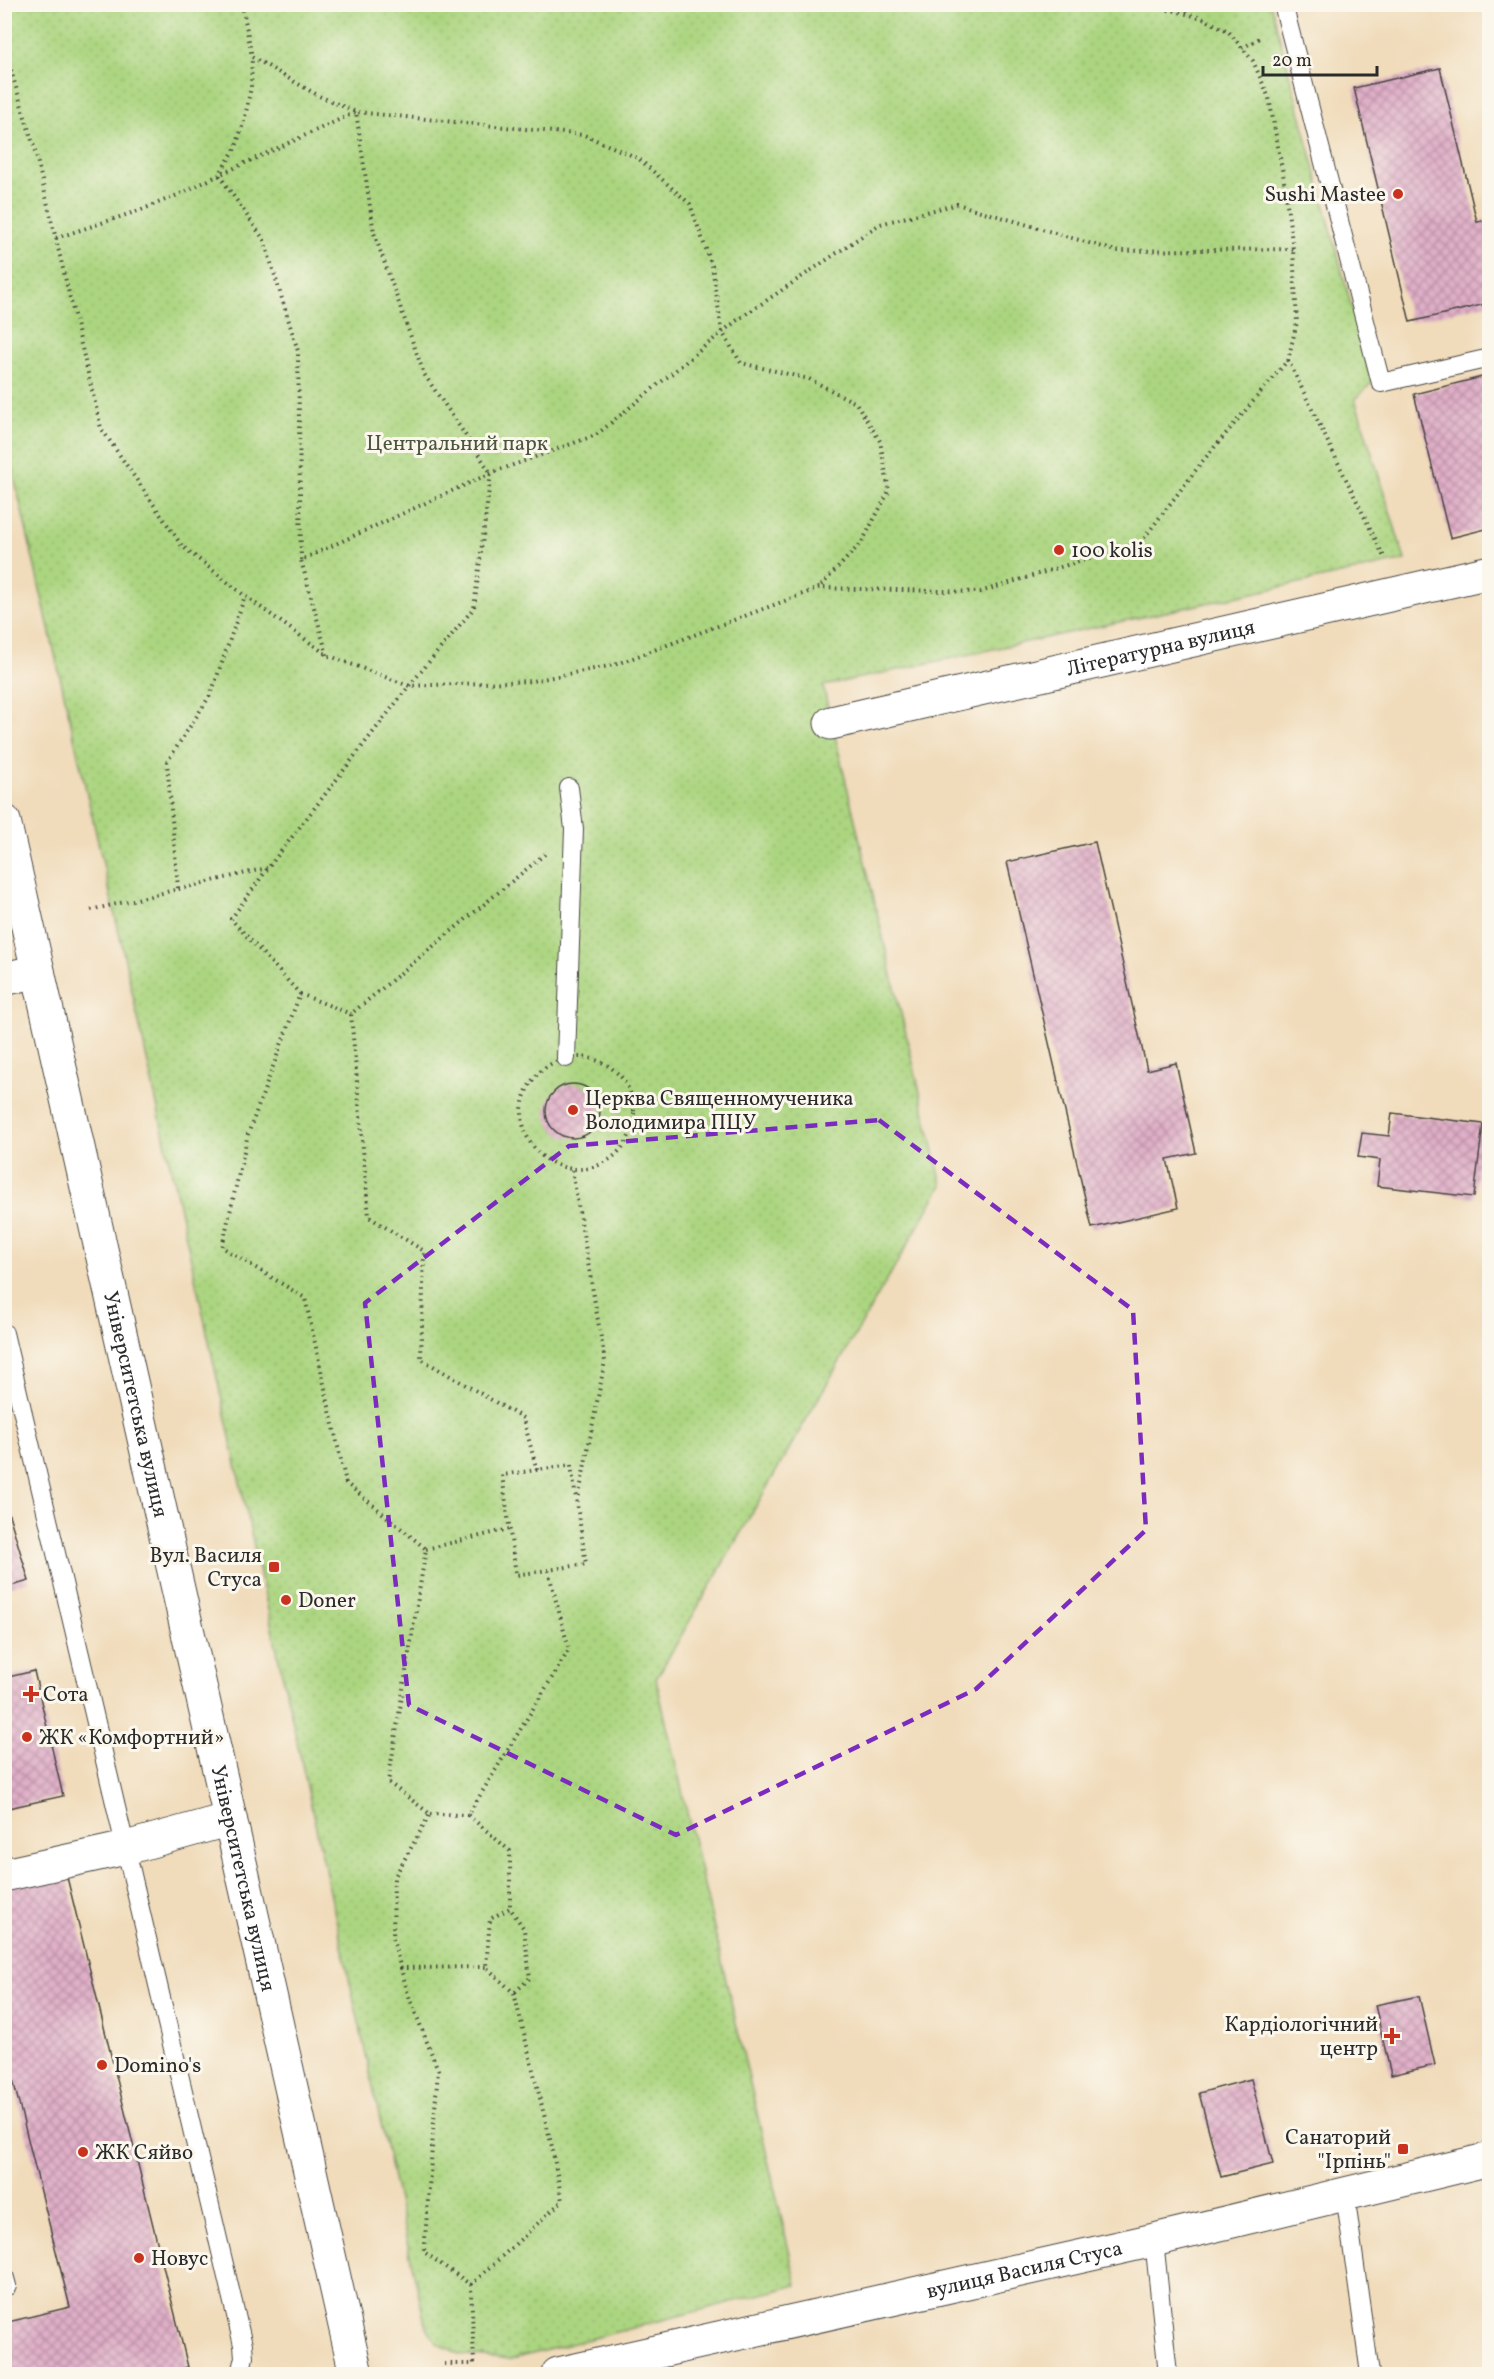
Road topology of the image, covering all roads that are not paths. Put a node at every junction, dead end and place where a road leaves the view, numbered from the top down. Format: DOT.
graph roads {
  1 [pos="1283,4"];
  2 [pos="1490,358"];
  3 [pos="1490,572"];
  4 [pos="831,723"];
  5 [pos="569,788"];
  6 [pos="4,821"];
  7 [pos="38,971"];
  8 [pos="4,979"];
  9 [pos="566,1058"];
  10 [pos="4,1333"];
  11 [pos="12,1403"];
  12 [pos="230,1819"];
  13 [pos="126,1848"];
  14 [pos="4,1875"];
  15 [pos="1490,2159"];
  16 [pos="1345,2194"];
  17 [pos="1154,2240"];
  18 [pos="4,2276"];
  19 [pos="4,2287"];
  20 [pos="240,2374"];
  21 [pos="356,2374"];
  22 [pos="558,2374"];
  23 [pos="1168,2374"];
  24 [pos="1370,2374"];
  1 -- 2 [label="lane"];
  3 -- 4 [label="street, Літературна вулиця"];
  5 -- 9 [label="lane"];
  6 -- 7 [label="street, Університетська вулиця"];
  7 -- 8 [label="street"];
  7 -- 12 [label="street, Університетська вулиця"];
  10 -- 11 [label="lane"];
  11 -- 13 [label="lane"];
  12 -- 13 [label="street"];
  12 -- 21 [label="street, Університетська вулиця"];
  13 -- 14 [label="street"];
  13 -- 20 [label="lane"];
  15 -- 16 [label="street, вулиця Василя Стуса"];
  16 -- 17 [label="street, вулиця Василя Стуса"];
  16 -- 24 [label="lane"];
  17 -- 22 [label="street, вулиця Василя Стуса"];
  17 -- 23 [label="lane"];
  18 -- 19 [label="lane"];
}
